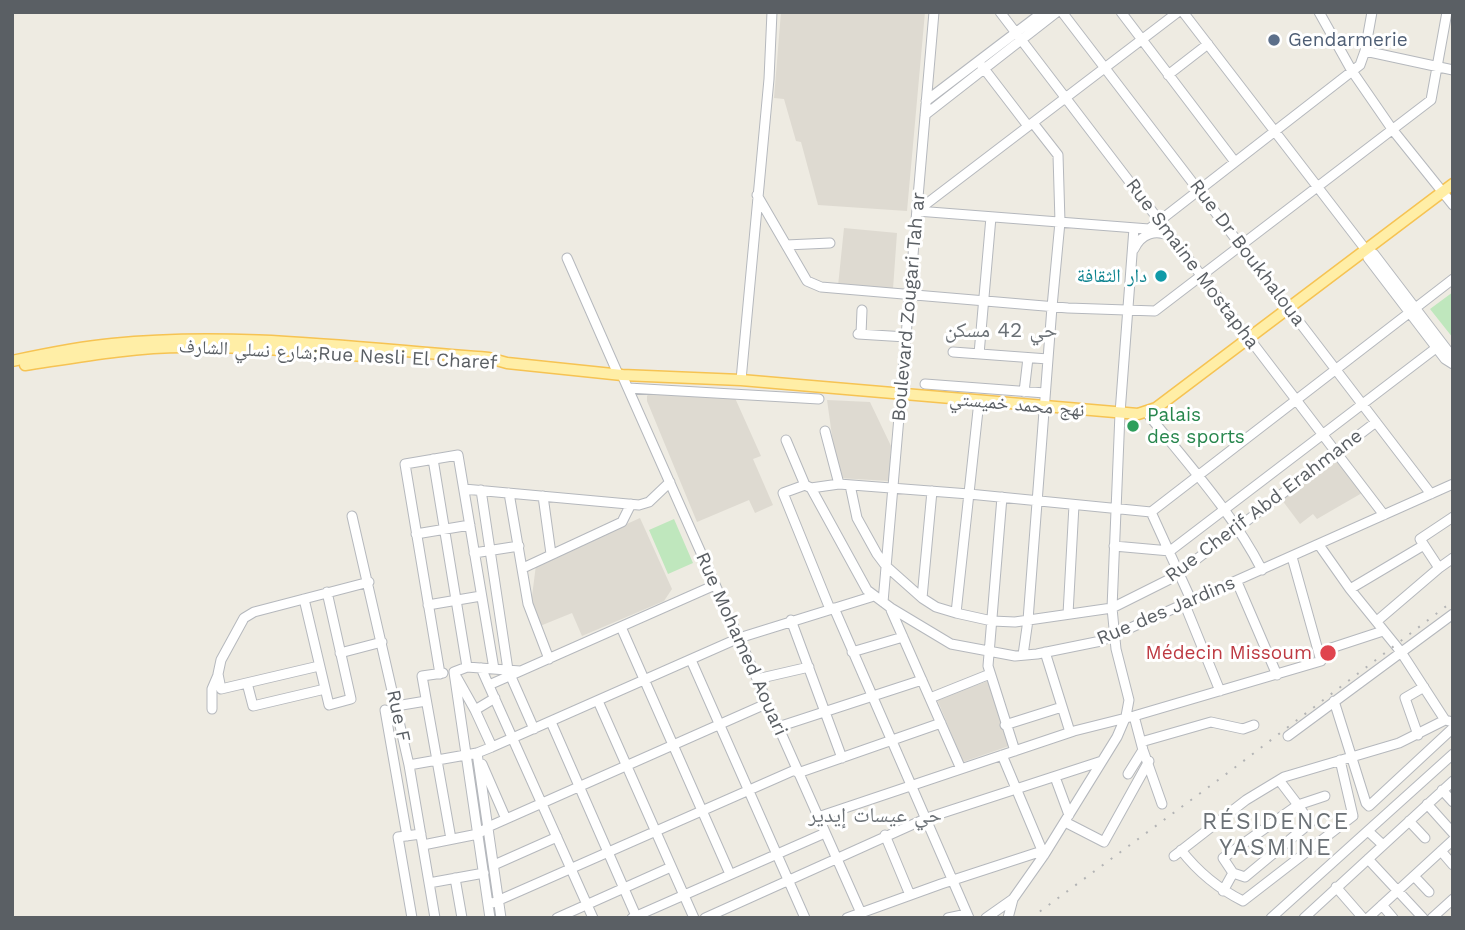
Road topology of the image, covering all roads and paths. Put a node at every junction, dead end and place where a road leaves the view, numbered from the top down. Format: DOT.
graph roads {
  1 [pos="772,12"];
  2 [pos="934,12"];
  3 [pos="1000,12"];
  4 [pos="1043,12"];
  5 [pos="1057,12"];
  6 [pos="1062,12"];
  7 [pos="1121,12"];
  8 [pos="1181,12"];
  9 [pos="1319,12"];
  10 [pos="1372,12"];
  11 [pos="1447,12"];
  12 [pos="1019,37"];
  13 [pos="1141,40"];
  14 [pos="1208,44"];
  15 [pos="1365,51"];
  16 [pos="981,65"];
  17 [pos="1437,67"];
  18 [pos="1105,68"];
  19 [pos="1453,70"];
  20 [pos="1352,71"];
  21 [pos="1168,75"];
  22 [pos="1065,98"];
  23 [pos="926,102"];
  24 [pos="925,115"];
  25 [pos="1030,124"];
  26 [pos="1392,129"];
  27 [pos="1275,132"];
  28 [pos="1235,162"];
  29 [pos="1453,184"];
  30 [pos="1318,187"];
  31 [pos="1199,191"];
  32 [pos="1442,192"];
  33 [pos="757,195"];
  34 [pos="1453,205"];
  35 [pos="917,211"];
  36 [pos="991,217"];
  37 [pos="1160,221"];
  38 [pos="1060,222"];
  39 [pos="1135,228"];
  40 [pos="1172,237"];
  41 [pos="830,243"];
  42 [pos="786,245"];
  43 [pos="1241,245"];
  44 [pos="1366,250"];
  45 [pos="1133,254"];
  46 [pos="567,258"];
  47 [pos="1201,276"];
  48 [pos="1453,279"];
  49 [pos="910,295"];
  50 [pos="982,301"];
  51 [pos="1052,307"];
  52 [pos="1289,308"];
  53 [pos="862,310"];
  54 [pos="1128,311"];
  55 [pos="1413,311"];
  56 [pos="906,337"];
  57 [pos="1249,338"];
  58 [pos="1436,348"];
  59 [pos="953,352"];
  60 [pos="979,354"];
  61 [pos="1028,358"];
  62 [pos="1048,359"];
  63 [pos="12,361"];
  64 [pos="507,363"];
  65 [pos="1452,363"];
  66 [pos="12,366"];
  67 [pos="1337,370"];
  68 [pos="620,374"];
  69 [pos="741,380"];
  70 [pos="925,384"];
  71 [pos="628,388"];
  72 [pos="1024,392"];
  73 [pos="1045,393"];
  74 [pos="901,395"];
  75 [pos="819,400"];
  76 [pos="979,401"];
  77 [pos="1297,401"];
  78 [pos="1362,403"];
  79 [pos="1044,407"];
  80 [pos="1120,413"];
  81 [pos="1147,413"];
  82 [pos="1376,422"];
  83 [pos="825,431"];
  84 [pos="1322,435"];
  85 [pos="786,440"];
  86 [pos="1336,452"];
  87 [pos="433,459"];
  88 [pos="1197,477"];
  89 [pos="670,481"];
  90 [pos="839,484"];
  91 [pos="1453,484"];
  92 [pos="850,485"];
  93 [pos="808,486"];
  94 [pos="464,489"];
  95 [pos="893,489"];
  96 [pos="481,490"];
  97 [pos="932,491"];
  98 [pos="509,493"];
  99 [pos="969,494"];
  100 [pos="1431,494"];
  101 [pos="543,496"];
  102 [pos="1002,497"];
  103 [pos="1038,501"];
  104 [pos="631,504"];
  105 [pos="1074,505"];
  106 [pos="1115,509"];
  107 [pos="1223,510"];
  108 [pos="1151,512"];
  109 [pos="1384,515"];
  110 [pos="352,516"];
  111 [pos="1453,517"];
  112 [pos="470,525"];
  113 [pos="1237,528"];
  114 [pos="444,529"];
  115 [pos="416,534"];
  116 [pos="1319,545"];
  117 [pos="1424,545"];
  118 [pos="519,546"];
  119 [pos="1114,546"];
  120 [pos="492,551"];
  121 [pos="1170,551"];
  122 [pos="474,554"];
  123 [pos="551,554"];
  124 [pos="1292,557"];
  125 [pos="1453,558"];
  126 [pos="886,566"];
  127 [pos="523,568"];
  128 [pos="1439,568"];
  129 [pos="1262,570"];
  130 [pos="1179,573"];
  131 [pos="369,582"];
  132 [pos="1237,582"];
  133 [pos="715,586"];
  134 [pos="1350,589"];
  135 [pos="327,592"];
  136 [pos="481,596"];
  137 [pos="874,596"];
  138 [pos="304,598"];
  139 [pos="922,598"];
  140 [pos="456,600"];
  141 [pos="1188,603"];
  142 [pos="428,605"];
  143 [pos="887,605"];
  144 [pos="1112,607"];
  145 [pos="832,608"];
  146 [pos="956,613"];
  147 [pos="1068,614"];
  148 [pos="1453,614"];
  149 [pos="791,620"];
  150 [pos="1028,620"];
  151 [pos="992,621"];
  152 [pos="1377,621"];
  153 [pos="621,627"];
  154 [pos="1383,631"];
  155 [pos="1114,634"];
  156 [pos="903,637"];
  157 [pos="739,638"];
  158 [pos="382,642"];
  159 [pos="988,651"];
  160 [pos="852,652"];
  161 [pos="1045,652"];
  162 [pos="1401,652"];
  163 [pos="340,653"];
  164 [pos="1023,655"];
  165 [pos="1320,657"];
  166 [pos="549,659"];
  167 [pos="691,660"];
  168 [pos="319,666"];
  169 [pos="467,667"];
  170 [pos="808,667"];
  171 [pos="481,668"];
  172 [pos="494,669"];
  173 [pos="454,672"];
  174 [pos="513,672"];
  175 [pos="218,674"];
  176 [pos="440,674"];
  177 [pos="990,674"];
  178 [pos="1277,674"];
  179 [pos="757,679"];
  180 [pos="645,680"];
  181 [pos="922,680"];
  182 [pos="247,683"];
  183 [pos="489,685"];
  184 [pos="1424,687"];
  185 [pos="325,689"];
  186 [pos="1220,691"];
  187 [pos="872,696"];
  188 [pos="495,698"];
  189 [pos="930,698"];
  190 [pos="426,701"];
  191 [pos="598,701"];
  192 [pos="1334,701"];
  193 [pos="768,703"];
  194 [pos="396,706"];
  195 [pos="1062,706"];
  196 [pos="212,709"];
  197 [pos="386,710"];
  198 [pos="475,710"];
  199 [pos="826,712"];
  200 [pos="1130,716"];
  201 [pos="551,722"];
  202 [pos="1451,722"];
  203 [pos="941,723"];
  204 [pos="719,724"];
  205 [pos="1005,725"];
  206 [pos="1254,725"];
  207 [pos="778,727"];
  208 [pos="534,729"];
  209 [pos="1070,732"];
  210 [pos="1418,735"];
  211 [pos="1288,736"];
  212 [pos="513,738"];
  213 [pos="892,741"];
  214 [pos="673,745"];
  215 [pos="1142,746"];
  216 [pos="492,747"];
  217 [pos="1015,751"];
  218 [pos="477,753"];
  219 [pos="1453,754"];
  220 [pos="466,755"];
  221 [pos="1002,755"];
  222 [pos="1352,756"];
  223 [pos="842,758"];
  224 [pos="437,760"];
  225 [pos="1340,760"];
  226 [pos="1102,761"];
  227 [pos="1149,761"];
  228 [pos="409,765"];
  229 [pos="626,765"];
  230 [pos="961,769"];
  231 [pos="798,771"];
  232 [pos="1128,774"];
  233 [pos="1055,777"];
  234 [pos="1279,780"];
  235 [pos="1453,781"];
  236 [pos="1420,784"];
  237 [pos="912,785"];
  238 [pos="579,786"];
  239 [pos="748,790"];
  240 [pos="1015,790"];
  241 [pos="1443,790"];
  242 [pos="1325,796"];
  243 [pos="1402,800"];
  244 [pos="1431,801"];
  245 [pos="1453,802"];
  246 [pos="542,803"];
  247 [pos="1162,804"];
  248 [pos="1298,805"];
  249 [pos="702,811"];
  250 [pos="818,817"];
  251 [pos="926,818"];
  252 [pos="1067,818"];
  253 [pos="1413,818"];
  254 [pos="506,819"];
  255 [pos="488,827"];
  256 [pos="655,831"];
  257 [pos="1368,831"];
  258 [pos="825,833"];
  259 [pos="1453,833"];
  260 [pos="421,834"];
  261 [pos="478,834"];
  262 [pos="885,835"];
  263 [pos="407,836"];
  264 [pos="557,837"];
  265 [pos="1425,838"];
  266 [pos="452,839"];
  267 [pos="1453,840"];
  268 [pos="423,845"];
  269 [pos="1383,845"];
  270 [pos="1441,851"];
  271 [pos="608,852"];
  272 [pos="776,854"];
  273 [pos="1044,855"];
  274 [pos="837,859"];
  275 [pos="1368,859"];
  276 [pos="1453,865"];
  277 [pos="494,866"];
  278 [pos="671,867"];
  279 [pos="571,869"];
  280 [pos="484,871"];
  281 [pos="1233,873"];
  282 [pos="730,874"];
  283 [pos="1414,876"];
  284 [pos="455,878"];
  285 [pos="954,880"];
  286 [pos="788,881"];
  287 [pos="429,883"];
  288 [pos="1336,887"];
  289 [pos="624,888"];
  290 [pos="1398,890"];
  291 [pos="1223,891"];
  292 [pos="1429,892"];
  293 [pos="684,895"];
  294 [pos="910,895"];
  295 [pos="1013,899"];
  296 [pos="1453,899"];
  297 [pos="498,901"];
  298 [pos="587,904"];
  299 [pos="488,905"];
  300 [pos="1382,905"];
  301 [pos="726,913"];
  302 [pos="853,916"];
  303 [pos="968,916"];
  304 [pos="634,917"];
  305 [pos="412,918"];
  306 [pos="435,918"];
  307 [pos="463,918"];
  308 [pos="490,918"];
  309 [pos="501,918"];
  310 [pos="557,918"];
  311 [pos="593,918"];
  312 [pos="694,918"];
  313 [pos="705,918"];
  314 [pos="805,918"];
  315 [pos="948,918"];
  316 [pos="986,918"];
  317 [pos="1007,918"];
  318 [pos="1271,918"];
  319 [pos="1304,918"];
  320 [pos="1363,918"];
  321 [pos="1368,918"];
  322 [pos="1393,918"];
  323 [pos="1423,918"];
  324 [pos="1432,918"];
  1 -- 33 [label="street"];
  2 -- 23 [label="street, Boulevard Zougari Tah ar"];
  3 -- 12 [label="street, Rue Smaine Mostapha"];
  4 -- 12 [label="street"];
  5 -- 12 [label="street"];
  6 -- 18 [label="street, Rue Dr Boukhaloua"];
  7 -- 13 [label="street"];
  8 -- 13 [label="street"];
  8 -- 14 [label="street"];
  9 -- 20 [label="street"];
  10 -- 15 [label="street"];
  11 -- 17 [label="street"];
  12 -- 16 [label="street"];
  12 -- 22 [label="street, Rue Smaine Mostapha"];
  13 -- 18 [label="street"];
  13 -- 21 [label="street"];
  14 -- 21 [label="street"];
  14 -- 27 [label="street"];
  15 -- 17 [label="street"];
  15 -- 20 [label="street"];
  16 -- 23 [label="street"];
  16 -- 24 [label="street"];
  16 -- 25 [label="street"];
  17 -- 19 [label="street"];
  17 -- 26 [label="street"];
  18 -- 22 [label="street"];
  18 -- 31 [label="street, Rue Dr Boukhaloua"];
  20 -- 26 [label="street"];
  20 -- 27 [label="street"];
  21 -- 28 [label="street"];
  22 -- 25 [label="street"];
  22 -- 37 [label="street, Rue Smaine Mostapha"];
  23 -- 24 [label="street, Boulevard Zougari Tah ar"];
  24 -- 35 [label="street, Boulevard Zougari Tah ar"];
  25 -- 35 [label="street"];
  25 -- 38 [label="street"];
  26 -- 30 [label="street"];
  26 -- 32 [label="street"];
  27 -- 28 [label="street"];
  27 -- 30 [label="street"];
  28 -- 31 [label="street"];
  29 -- 32 [label="main road"];
  30 -- 43 [label="street"];
  30 -- 44 [label="street"];
  31 -- 37 [label="street"];
  31 -- 43 [label="street, Rue Dr Boukhaloua"];
  32 -- 34 [label="street"];
  32 -- 44 [label="main road"];
  33 -- 42 [label="street"];
  33 -- 69 [label="street"];
  35 -- 36 [label="street"];
  35 -- 49 [label="street, Boulevard Zougari Tah ar"];
  36 -- 38 [label="street"];
  36 -- 50 [label="street"];
  37 -- 39 [label="street"];
  37 -- 40 [label="street, Rue Smaine Mostapha"];
  38 -- 39 [label="street"];
  38 -- 51 [label="street"];
  39 -- 45 [label="street"];
  40 -- 45 [label="street"];
  40 -- 47 [label="street, Rue Smaine Mostapha"];
  41 -- 42 [label="street"];
  42 -- 49 [label="street"];
  43 -- 47 [label="street"];
  43 -- 52 [label="street, Rue Dr Boukhaloua"];
  44 -- 52 [label="main road"];
  44 -- 55 [label="street"];
  45 -- 54 [label="street"];
  46 -- 68 [label="street, Rue Mohamed Aouari"];
  47 -- 54 [label="street"];
  47 -- 57 [label="street, Rue Smaine Mostapha"];
  48 -- 55 [label="street"];
  49 -- 50 [label="street"];
  49 -- 56 [label="street, Boulevard Zougari Tah ar"];
  50 -- 51 [label="street"];
  50 -- 60 [label="street"];
  51 -- 54 [label="street"];
  51 -- 62 [label="street"];
  52 -- 57 [label="main road"];
  52 -- 67 [label="street, Rue Dr Boukhaloua"];
  53 -- 56 [label="street"];
  54 -- 80 [label="street"];
  55 -- 58 [label="street"];
  55 -- 65 [label="street"];
  55 -- 67 [label="street"];
  56 -- 74 [label="street, Boulevard Zougari Tah ar"];
  57 -- 77 [label="street, Rue Smaine Mostapha"];
  57 -- 81 [label="main road"];
  58 -- 65 [label="street"];
  58 -- 78 [label="street"];
  59 -- 60 [label="street"];
  60 -- 61 [label="street"];
  61 -- 62 [label="street"];
  61 -- 72 [label="street"];
  62 -- 73 [label="street"];
  63 -- 64 [label="main road, شارع نسلي الشارف;Rue Nesli El Charef"];
  64 -- 66 [label="main road, شارع نسلي الشارف;Rue Nesli El Charef"];
  64 -- 68 [label="main road, نهج محمد خميستي"];
  67 -- 77 [label="street"];
  67 -- 78 [label="street, Rue Dr Boukhaloua"];
  68 -- 69 [label="main road, نهج محمد خميستي"];
  68 -- 71 [label="street, Rue Mohamed Aouari"];
  69 -- 74 [label="main road, نهج محمد خميستي"];
  70 -- 72 [label="street"];
  71 -- 75 [label="street"];
  71 -- 89 [label="street, Rue Mohamed Aouari"];
  72 -- 73 [label="street"];
  73 -- 79 [label="street"];
  74 -- 76 [label="main road, نهج محمد خميستي"];
  74 -- 95 [label="street, Boulevard Zougari Tah ar"];
  76 -- 79 [label="main road, نهج محمد خميستي"];
  76 -- 99 [label="street"];
  77 -- 84 [label="street, Rue Smaine Mostapha"];
  77 -- 88 [label="street"];
  78 -- 82 [label="street, Rue Dr Boukhaloua"];
  78 -- 84 [label="street"];
  79 -- 80 [label="main road, نهج محمد خميستي"];
  79 -- 103 [label="street"];
  80 -- 81 [label="main road, نهج محمد خميستي"];
  80 -- 106 [label="street"];
  81 -- 88 [label="street"];
  82 -- 86 [label="street, Rue Cherif Abd Erahmane"];
  82 -- 100 [label="street, Rue Dr Boukhaloua"];
  83 -- 90 [label="street"];
  84 -- 86 [label="street, Rue Smaine Mostapha"];
  84 -- 107 [label="street"];
  85 -- 93 [label="street, Rue des Jardins"];
  86 -- 109 [label="street, Rue Smaine Mostapha"];
  86 -- 113 [label="street, Rue Cherif Abd Erahmane"];
  87 -- 94 [label="street"];
  87 -- 114 [label="street"];
  87 -- 115 [label="street"];
  88 -- 107 [label="street"];
  88 -- 108 [label="street"];
  89 -- 104 [label="street"];
  89 -- 133 [label="street, Rue Mohamed Aouari"];
  90 -- 92 [label="street"];
  90 -- 93 [label="street"];
  91 -- 100 [label="street, Rue des Jardins"];
  92 -- 95 [label="street"];
  92 -- 126 [label="street, Rue Cherif Abd Erahmane"];
  93 -- 137 [label="street, Rue des Jardins"];
  93 -- 145 [label="street"];
  94 -- 96 [label="street"];
  94 -- 112 [label="street"];
  95 -- 97 [label="street"];
  95 -- 126 [label="street, Boulevard Zougari Tah ar"];
  96 -- 98 [label="street"];
  96 -- 120 [label="street"];
  97 -- 99 [label="street"];
  97 -- 139 [label="street"];
  98 -- 101 [label="street"];
  98 -- 118 [label="street"];
  99 -- 102 [label="street"];
  99 -- 146 [label="street"];
  100 -- 109 [label="street, Rue des Jardins"];
  101 -- 104 [label="street"];
  101 -- 123 [label="street"];
  102 -- 103 [label="street"];
  102 -- 151 [label="street"];
  103 -- 105 [label="street"];
  103 -- 150 [label="street"];
  104 -- 123 [label="street"];
  105 -- 106 [label="street"];
  105 -- 147 [label="street"];
  106 -- 108 [label="street"];
  106 -- 119 [label="street"];
  107 -- 113 [label="street"];
  107 -- 121 [label="street"];
  108 -- 121 [label="street"];
  109 -- 116 [label="street, Rue des Jardins"];
  110 -- 131 [label="street, Rue F"];
  111 -- 117 [label="street"];
  112 -- 114 [label="street"];
  112 -- 122 [label="street"];
  113 -- 129 [label="street"];
  113 -- 130 [label="street, Rue Cherif Abd Erahmane"];
  114 -- 115 [label="street"];
  114 -- 140 [label="street"];
  115 -- 142 [label="street"];
  116 -- 124 [label="street, Rue des Jardins"];
  116 -- 134 [label="street"];
  117 -- 128 [label="street"];
  117 -- 134 [label="street"];
  118 -- 120 [label="street"];
  118 -- 127 [label="street"];
  119 -- 121 [label="street"];
  119 -- 144 [label="street"];
  120 -- 122 [label="street"];
  120 -- 174 [label="street"];
  121 -- 130 [label="street"];
  122 -- 136 [label="street"];
  123 -- 127 [label="street"];
  124 -- 129 [label="street, Rue des Jardins"];
  124 -- 165 [label="street"];
  125 -- 128 [label="street"];
  126 -- 139 [label="street, Rue Cherif Abd Erahmane"];
  126 -- 143 [label="street, Boulevard Zougari Tah ar"];
  127 -- 166 [label="street"];
  128 -- 152 [label="street"];
  129 -- 132 [label="street, Rue des Jardins"];
  130 -- 141 [label="street"];
  130 -- 144 [label="street, Rue Cherif Abd Erahmane"];
  131 -- 135 [label="street"];
  131 -- 158 [label="street, Rue F"];
  132 -- 141 [label="street, Rue des Jardins"];
  132 -- 178 [label="street"];
  133 -- 153 [label="street"];
  133 -- 157 [label="street, Rue Mohamed Aouari"];
  134 -- 152 [label="street"];
  135 -- 138 [label="street"];
  135 -- 163 [label="street"];
  136 -- 140 [label="street"];
  136 -- 172 [label="street"];
  137 -- 143 [label="street, Rue des Jardins"];
  137 -- 145 [label="street"];
  138 -- 168 [label="street"];
  138 -- 175 [label="street"];
  139 -- 146 [label="street, Rue Cherif Abd Erahmane"];
  140 -- 142 [label="street"];
  140 -- 169 [label="street"];
  141 -- 155 [label="street, Rue des Jardins"];
  141 -- 186 [label="street"];
  142 -- 176 [label="street"];
  143 -- 156 [label="street"];
  143 -- 159 [label="street, Rue des Jardins"];
  144 -- 147 [label="street, Rue Cherif Abd Erahmane"];
  144 -- 155 [label="street"];
  145 -- 149 [label="street"];
  145 -- 160 [label="street"];
  146 -- 151 [label="street, Rue Cherif Abd Erahmane"];
  147 -- 150 [label="street, Rue Cherif Abd Erahmane"];
  148 -- 162 [label="street"];
  149 -- 157 [label="street"];
  149 -- 170 [label="street"];
  150 -- 151 [label="street, Rue Cherif Abd Erahmane"];
  150 -- 164 [label="street"];
  151 -- 159 [label="street"];
  152 -- 154 [label="street"];
  153 -- 166 [label="street"];
  153 -- 180 [label="street"];
  154 -- 162 [label="street"];
  154 -- 165 [label="street"];
  155 -- 161 [label="street, Rue des Jardins"];
  155 -- 200 [label="street"];
  156 -- 160 [label="street"];
  156 -- 181 [label="street"];
  157 -- 167 [label="street"];
  157 -- 179 [label="street, Rue Mohamed Aouari"];
  158 -- 163 [label="street"];
  158 -- 194 [label="street, Rue F"];
  159 -- 164 [label="street, Rue des Jardins"];
  159 -- 177 [label="street"];
  160 -- 187 [label="street"];
  161 -- 164 [label="street, Rue des Jardins"];
  161 -- 195 [label="street"];
  162 -- 184 [label="street"];
  162 -- 192 [label="street"];
  163 -- 185 [label="street"];
  165 -- 178 [label="street"];
  166 -- 174 [label="street"];
  167 -- 180 [label="street"];
  167 -- 204 [label="street"];
  168 -- 182 [label="street"];
  168 -- 185 [label="street"];
  169 -- 171 [label="street"];
  169 -- 173 [label="street"];
  170 -- 179 [label="street"];
  170 -- 199 [label="street"];
  171 -- 172 [label="street"];
  171 -- 183 [label="street"];
  172 -- 174 [label="street"];
  173 -- 176 [label="street"];
  173 -- 198 [label="street"];
  173 -- 220 [label="street"];
  174 -- 183 [label="street"];
  174 -- 208 [label="street"];
  175 -- 182 [label="street"];
  175 -- 196 [label="street"];
  176 -- 190 [label="street"];
  177 -- 189 [label="street"];
  177 -- 205 [label="street"];
  178 -- 186 [label="street"];
  179 -- 193 [label="street, Rue Mohamed Aouari"];
  180 -- 191 [label="street"];
  180 -- 214 [label="street"];
  181 -- 187 [label="street"];
  181 -- 189 [label="street"];
  182 -- 185 [label="street"];
  183 -- 188 [label="street"];
  184 -- 202 [label="street"];
  184 -- 210 [label="street"];
  186 -- 200 [label="street"];
  187 -- 199 [label="street"];
  187 -- 213 [label="street"];
  188 -- 198 [label="street"];
  188 -- 212 [label="street"];
  189 -- 203 [label="street"];
  190 -- 194 [label="street"];
  190 -- 224 [label="street"];
  191 -- 201 [label="street"];
  191 -- 229 [label="street"];
  192 -- 211 [label="street"];
  192 -- 222 [label="street"];
  193 -- 204 [label="street"];
  193 -- 207 [label="street, Rue Mohamed Aouari"];
  194 -- 228 [label="street, Rue F"];
  195 -- 205 [label="street"];
  195 -- 209 [label="street"];
  197 -- 263 [label="street"];
  198 -- 216 [label="street"];
  199 -- 207 [label="street"];
  199 -- 223 [label="street"];
  200 -- 209 [label="street"];
  200 -- 215 [label="street"];
  200 -- 226 [label="street"];
  201 -- 208 [label="street"];
  201 -- 238 [label="street"];
  202 -- 210 [label="street"];
  202 -- 222 [label="street"];
  203 -- 213 [label="street"];
  203 -- 230 [label="street"];
  204 -- 214 [label="street"];
  204 -- 239 [label="street"];
  205 -- 217 [label="street"];
  206 -- 215 [label="street"];
  207 -- 231 [label="street, Rue Mohamed Aouari"];
  208 -- 212 [label="street"];
  209 -- 217 [label="street"];
  210 -- 222 [label="street"];
  212 -- 216 [label="street"];
  212 -- 246 [label="street"];
  213 -- 223 [label="street"];
  213 -- 237 [label="street"];
  214 -- 229 [label="street"];
  214 -- 249 [label="street"];
  215 -- 227 [label="street"];
  215 -- 232 [label="street"];
  216 -- 218 [label="street"];
  217 -- 221 [label="street"];
  218 -- 220 [label="street"];
  218 -- 254 [label="street"];
  218 -- 255 [label="street"];
  219 -- 236 [label="street"];
  220 -- 224 [label="street"];
  220 -- 261 [label="street"];
  221 -- 230 [label="street"];
  221 -- 240 [label="street"];
  222 -- 225 [label="street"];
  223 -- 231 [label="street"];
  224 -- 228 [label="street"];
  224 -- 266 [label="street"];
  225 -- 234 [label="street"];
  225 -- 291 [label="street"];
  226 -- 233 [label="street"];
  226 -- 252 [label="street"];
  227 -- 247 [label="street"];
  227 -- 252 [label="street"];
  228 -- 260 [label="street, Rue F"];
  229 -- 238 [label="street"];
  229 -- 256 [label="street"];
  230 -- 237 [label="street"];
  231 -- 239 [label="street"];
  231 -- 250 [label="street, Rue Mohamed Aouari"];
  233 -- 240 [label="street"];
  233 -- 252 [label="street"];
  234 -- 248 [label="street"];
  234 -- 291 [label="street"];
  235 -- 241 [label="street"];
  236 -- 243 [label="street"];
  236 -- 244 [label="street"];
  237 -- 250 [label="street"];
  237 -- 251 [label="street"];
  238 -- 246 [label="street"];
  238 -- 271 [label="street"];
  239 -- 249 [label="street"];
  239 -- 272 [label="street"];
  240 -- 251 [label="street"];
  240 -- 273 [label="street"];
  241 -- 244 [label="street"];
  241 -- 245 [label="street"];
  242 -- 248 [label="street"];
  243 -- 253 [label="street"];
  243 -- 257 [label="street"];
  244 -- 253 [label="street"];
  244 -- 259 [label="street"];
  246 -- 254 [label="street"];
  246 -- 264 [label="street"];
  248 -- 281 [label="street"];
  248 -- 281 [label="street"];
  249 -- 256 [label="street"];
  249 -- 282 [label="street"];
  250 -- 258 [label="street, Rue Mohamed Aouari"];
  251 -- 262 [label="street"];
  251 -- 285 [label="street"];
  252 -- 273 [label="street"];
  253 -- 265 [label="street"];
  253 -- 269 [label="street"];
  254 -- 255 [label="street"];
  255 -- 261 [label="street"];
  255 -- 277 [label="street"];
  256 -- 271 [label="street"];
  256 -- 278 [label="street"];
  257 -- 269 [label="street"];
  257 -- 318 [label="street"];
  258 -- 272 [label="street"];
  258 -- 274 [label="street, Rue Mohamed Aouari"];
  260 -- 263 [label="street"];
  260 -- 268 [label="street, Rue F"];
  261 -- 266 [label="street"];
  261 -- 280 [label="street"];
  262 -- 274 [label="street"];
  262 -- 294 [label="street"];
  263 -- 305 [label="street"];
  264 -- 277 [label="street"];
  264 -- 279 [label="street"];
  266 -- 268 [label="street"];
  267 -- 270 [label="street"];
  268 -- 287 [label="street, Rue F"];
  269 -- 275 [label="street"];
  270 -- 276 [label="street"];
  270 -- 283 [label="street"];
  271 -- 279 [label="street"];
  271 -- 289 [label="street"];
  272 -- 282 [label="street"];
  272 -- 286 [label="street"];
  273 -- 285 [label="street"];
  273 -- 295 [label="street"];
  274 -- 286 [label="street"];
  274 -- 302 [label="street, Rue Mohamed Aouari"];
  275 -- 288 [label="street"];
  275 -- 290 [label="street"];
  277 -- 280 [label="street"];
  277 -- 297 [label="street"];
  278 -- 289 [label="street"];
  278 -- 293 [label="street"];
  279 -- 297 [label="street"];
  279 -- 298 [label="street"];
  280 -- 284 [label="street"];
  280 -- 299 [label="street"];
  281 -- 291 [label="street"];
  282 -- 293 [label="street"];
  283 -- 290 [label="street"];
  283 -- 292 [label="street"];
  284 -- 287 [label="street"];
  284 -- 307 [label="street"];
  285 -- 294 [label="street"];
  285 -- 303 [label="street"];
  286 -- 301 [label="street"];
  286 -- 314 [label="street"];
  287 -- 306 [label="street, Rue F"];
  288 -- 319 [label="street"];
  288 -- 320 [label="street"];
  289 -- 298 [label="street"];
  289 -- 304 [label="street"];
  290 -- 300 [label="street"];
  290 -- 323 [label="street"];
  293 -- 304 [label="street"];
  293 -- 312 [label="street"];
  294 -- 302 [label="street"];
  295 -- 316 [label="street"];
  295 -- 317 [label="street"];
  296 -- 324 [label="street"];
  297 -- 299 [label="street"];
  297 -- 309 [label="street"];
  298 -- 310 [label="street"];
  298 -- 311 [label="street"];
  299 -- 308 [label="street"];
  300 -- 321 [label="street"];
  300 -- 322 [label="street"];
  301 -- 313 [label="street"];
  303 -- 315 [label="street"];
}
